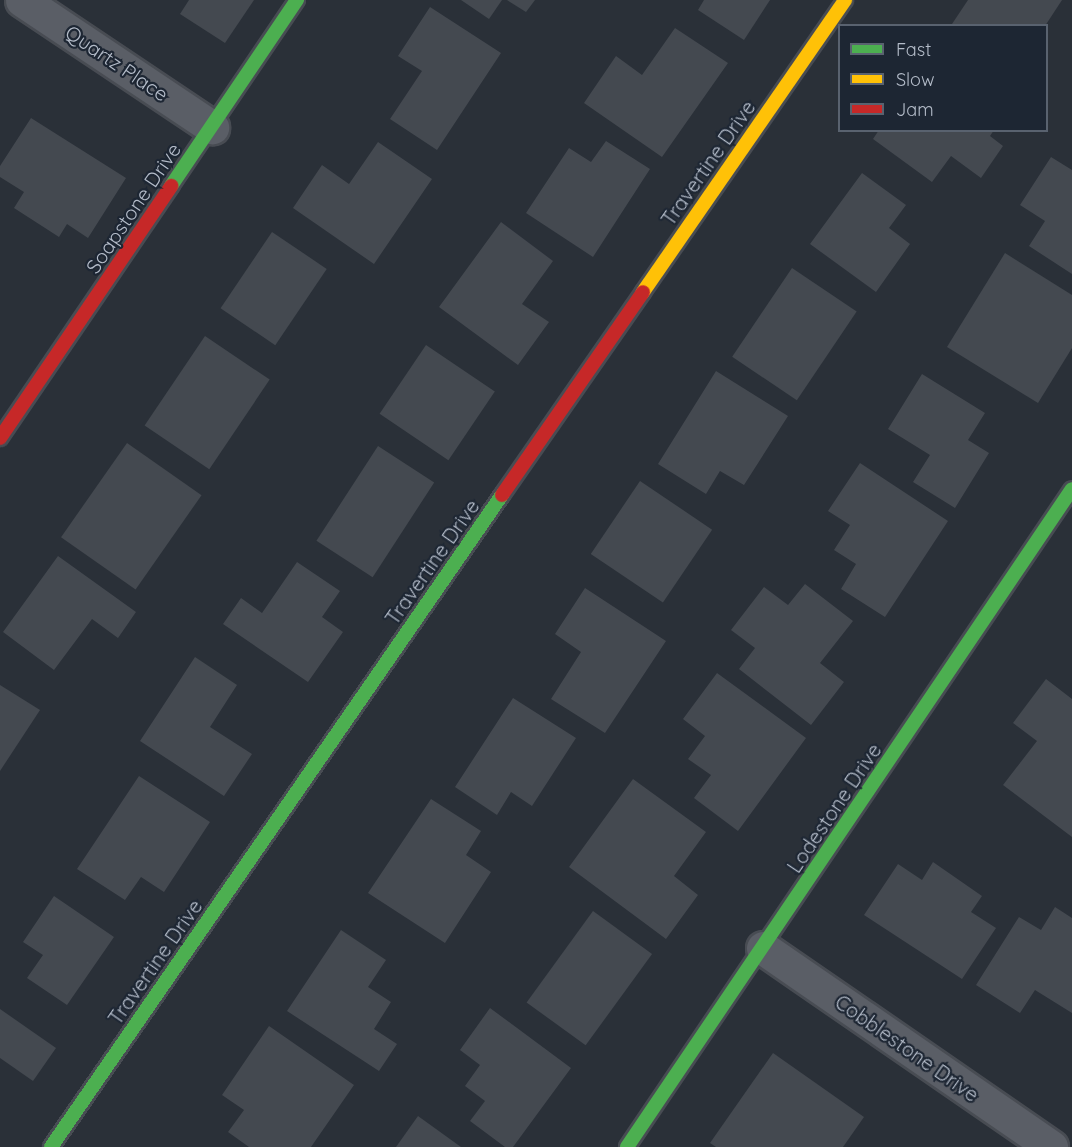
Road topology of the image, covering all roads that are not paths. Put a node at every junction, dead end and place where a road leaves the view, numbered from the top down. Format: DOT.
graph roads {
  1 [pos="22,0"];
  2 [pos="297,0"];
  3 [pos="845,0"];
  4 [pos="212,127"];
  5 [pos="0,438"];
  6 [pos="1072,489"];
  7 [pos="763,948"];
  8 [pos="51,1147"];
  9 [pos="627,1147"];
  10 [pos="1051,1147"];
  1 -- 4 [label="street, Quartz Place"];
  2 -- 4 [label="street, Soapstone Drive"];
  3 -- 8 [label="street, Travertine Drive"];
  4 -- 5 [label="street, Soapstone Drive"];
  6 -- 7 [label="street, Lodestone Drive"];
  7 -- 9 [label="street, Lodestone Drive"];
  7 -- 10 [label="street, Cobblestone Drive"];
}
